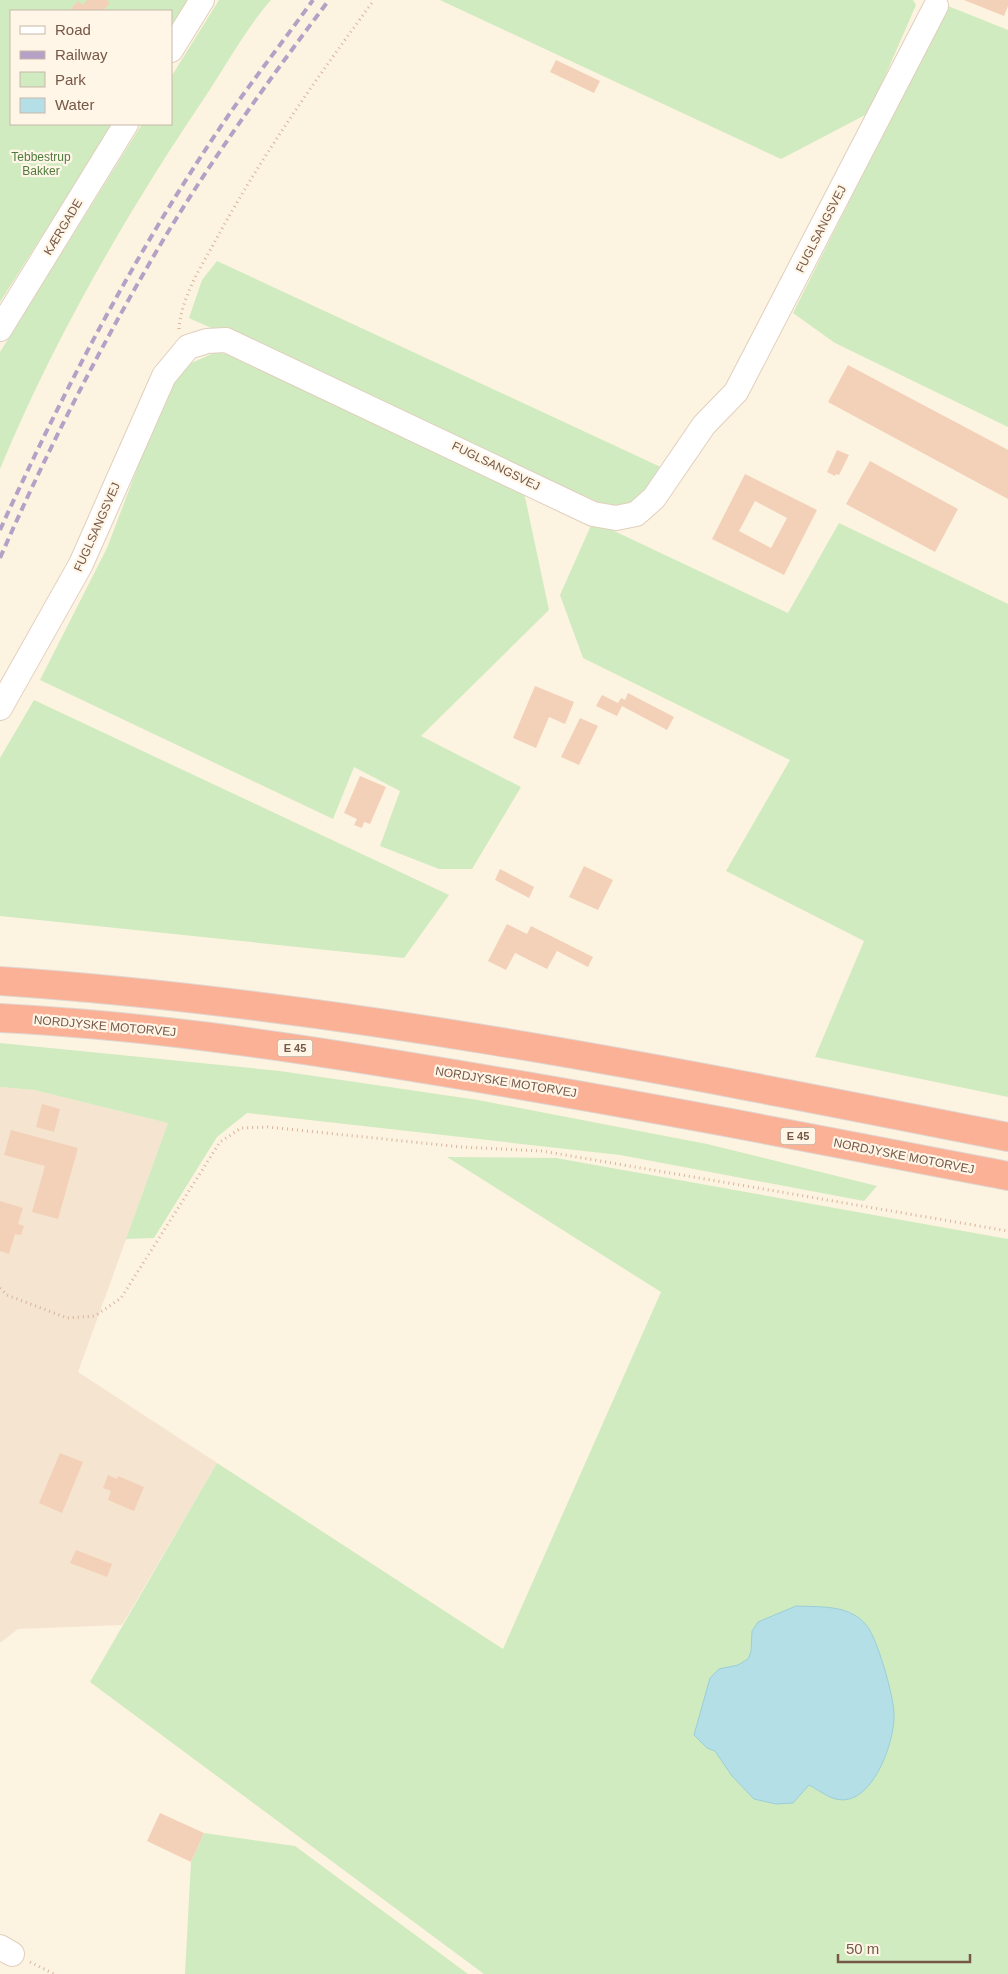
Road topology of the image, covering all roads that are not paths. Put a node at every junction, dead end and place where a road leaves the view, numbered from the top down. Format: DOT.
graph roads {
  1 [pos="202,0"];
  2 [pos="936,6"];
  3 [pos="172,48"];
  4 [pos="125,125"];
  5 [pos="0,329"];
  6 [pos="0,708"];
  7 [pos="0,982"];
  8 [pos="0,1018"];
  9 [pos="588,1095"];
  10 [pos="1008,1137"];
  11 [pos="1008,1176"];
  12 [pos="1008,1192"];
  1 -- 3 [label="street"];
  2 -- 6 [label="street, FUGLSANGSVEJ"];
  4 -- 5 [label="street, KÆRGADE"];
  7 -- 10 [label="highway"];
  8 -- 9 [label="highway, NORDJYSKE MOTORVEJ / E 45"];
  9 -- 11 [label="highway, NORDJYSKE MOTORVEJ / E 45"];
  9 -- 12 [label="highway"];
}
